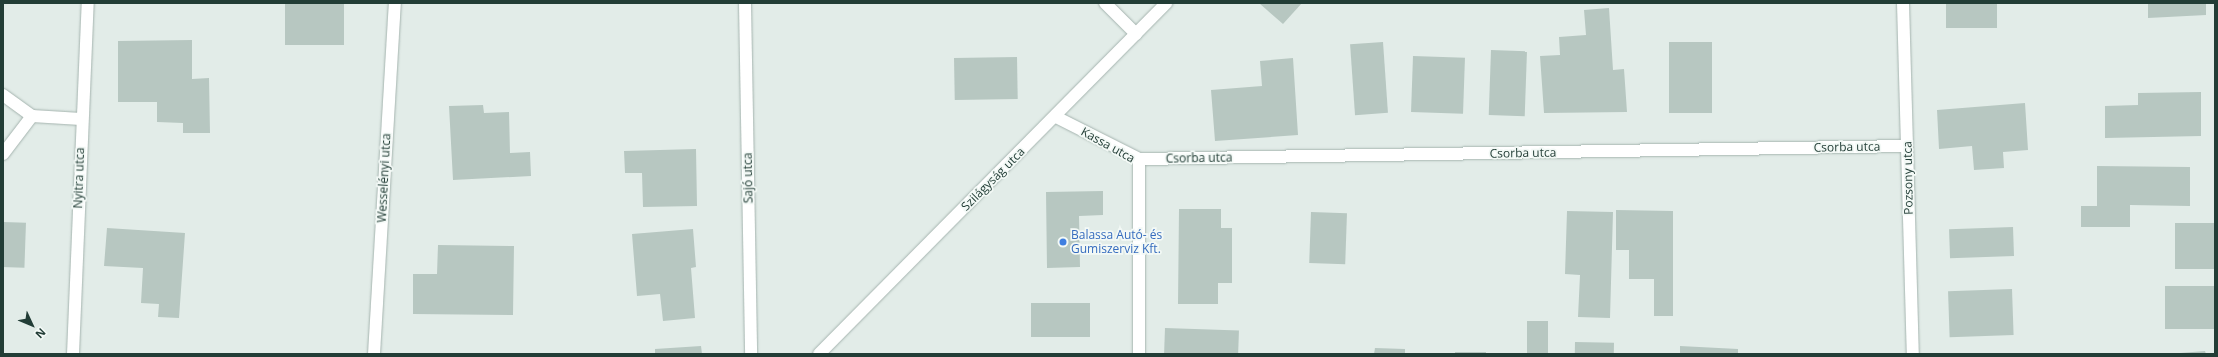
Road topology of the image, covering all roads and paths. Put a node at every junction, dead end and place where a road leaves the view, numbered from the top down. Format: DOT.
graph roads {
  1 [pos="88,3"];
  2 [pos="395,3"];
  3 [pos="745,3"];
  4 [pos="1105,3"];
  5 [pos="1166,3"];
  6 [pos="1903,3"];
  7 [pos="1136,34"];
  8 [pos="3,95"];
  9 [pos="32,116"];
  10 [pos="1056,117"];
  11 [pos="81,119"];
  12 [pos="1907,146"];
  13 [pos="3,154"];
  14 [pos="1139,159"];
  15 [pos="73,354"];
  16 [pos="374,354"];
  17 [pos="751,354"];
  18 [pos="819,354"];
  19 [pos="1139,354"];
  20 [pos="1913,354"];
  1 -- 11 [label="street, Nyitra utca"];
  2 -- 16 [label="street, Wesselényi utca"];
  3 -- 17 [label="street, Sajó utca"];
  4 -- 7 [label="street"];
  5 -- 7 [label="street, Szilágyság utca"];
  6 -- 12 [label="street, Pozsony utca"];
  7 -- 10 [label="street, Szilágyság utca"];
  8 -- 9 [label="street"];
  9 -- 11 [label="street"];
  9 -- 13 [label="street"];
  10 -- 14 [label="street, Kassa utca"];
  10 -- 18 [label="street, Szilágyság utca"];
  11 -- 15 [label="street, Nyitra utca"];
  12 -- 14 [label="street, Csorba utca"];
  12 -- 20 [label="street, Pozsony utca"];
  14 -- 19 [label="street, Kassa utca"];
}
